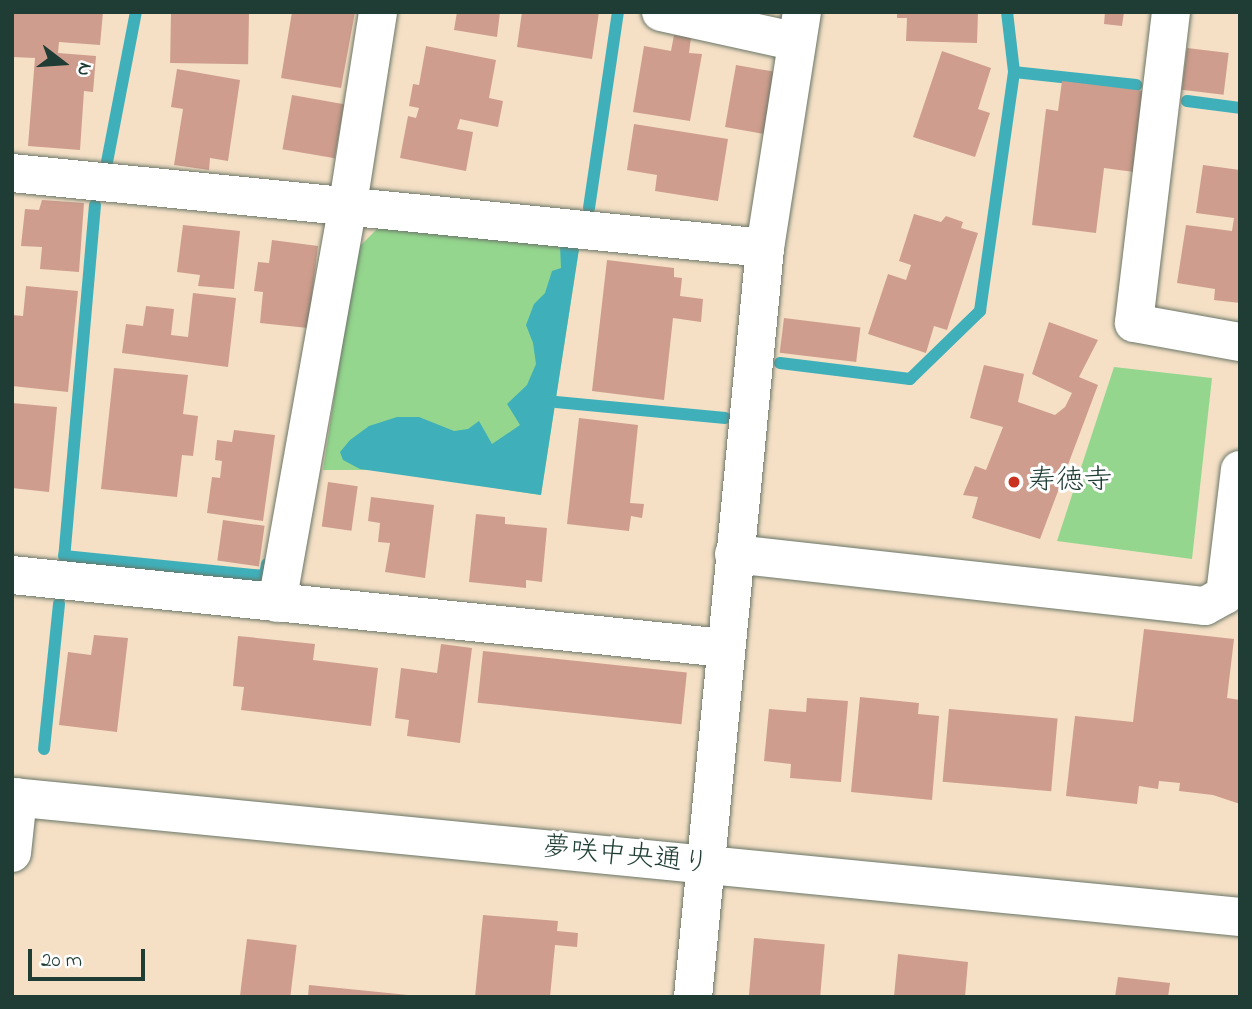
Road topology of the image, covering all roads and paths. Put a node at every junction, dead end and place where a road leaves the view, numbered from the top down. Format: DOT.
graph roads {
  1 [pos="378,12"];
  2 [pos="662,12"];
  3 [pos="1171,12"];
  4 [pos="800,27"];
  5 [pos="12,173"];
  6 [pos="348,204"];
  7 [pos="765,248"];
  8 [pos="1240,342"];
  9 [pos="1239,487"];
  10 [pos="734,554"];
  11 [pos="12,575"];
  12 [pos="277,603"];
  13 [pos="725,648"];
  14 [pos="15,797"];
  15 [pos="12,853"];
  16 [pos="705,865"];
  17 [pos="1240,918"];
  18 [pos="693,997"];
  1 -- 6 [label="street"];
  2 -- 4 [label="street"];
  3 -- 8 [label="street"];
  4 -- 7 [label="street"];
  5 -- 6 [label="street"];
  6 -- 7 [label="street"];
  6 -- 12 [label="street"];
  7 -- 10 [label="street"];
  9 -- 10 [label="street"];
  10 -- 13 [label="street"];
  11 -- 12 [label="street"];
  12 -- 13 [label="street"];
  13 -- 16 [label="street"];
  14 -- 15 [label="street"];
  14 -- 16 [label="street, 夢咲中央通り"];
  16 -- 17 [label="street, 夢咲中央通り"];
  16 -- 18 [label="street"];
}
